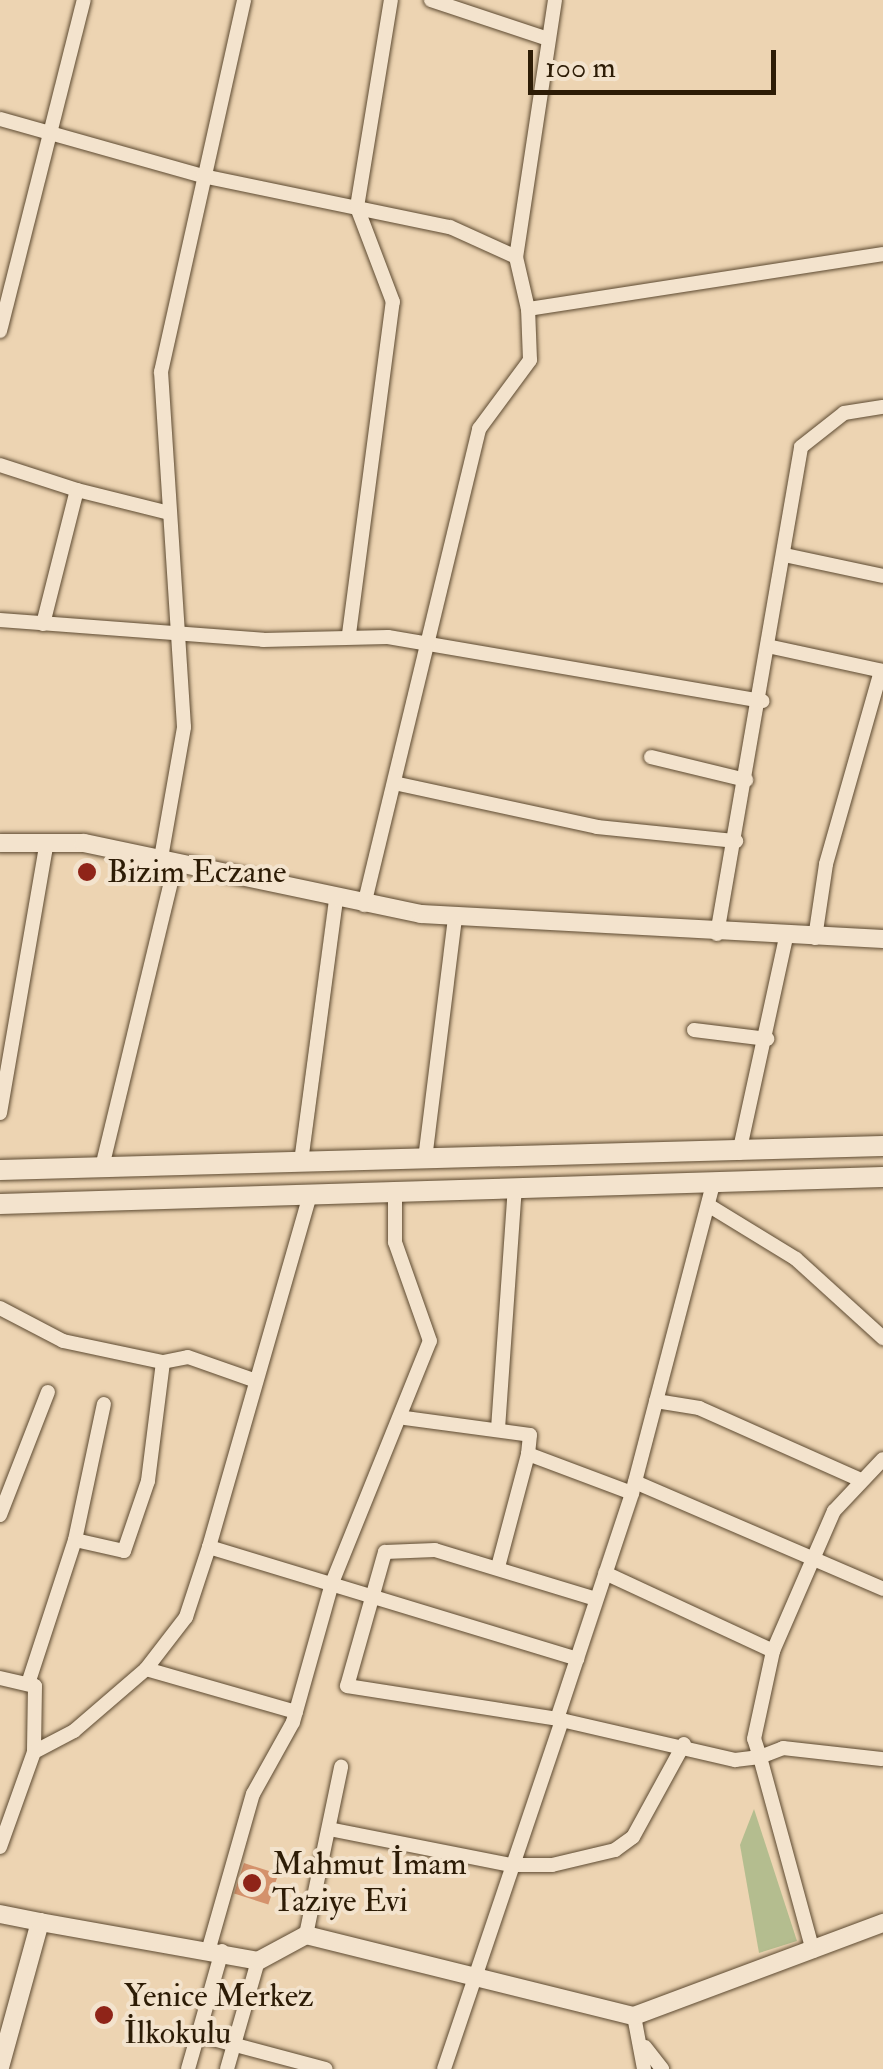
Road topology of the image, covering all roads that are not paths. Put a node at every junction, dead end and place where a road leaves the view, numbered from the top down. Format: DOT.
graph roads {
  1 [pos="84,0"];
  2 [pos="244,0"];
  3 [pos="391,0"];
  4 [pos="431,0"];
  5 [pos="555,0"];
  6 [pos="546,38"];
  7 [pos="0,118"];
  8 [pos="50,132"];
  9 [pos="203,176"];
  10 [pos="356,208"];
  11 [pos="883,254"];
  12 [pos="516,257"];
  13 [pos="528,309"];
  14 [pos="0,331"];
  15 [pos="883,407"];
  16 [pos="0,465"];
  17 [pos="78,490"];
  18 [pos="164,512"];
  19 [pos="785,555"];
  20 [pos="883,576"];
  21 [pos="0,620"];
  22 [pos="43,624"];
  23 [pos="349,634"];
  24 [pos="183,635"];
  25 [pos="428,644"];
  26 [pos="772,647"];
  27 [pos="882,671"];
  28 [pos="763,700"];
  29 [pos="652,757"];
  30 [pos="746,780"];
  31 [pos="394,783"];
  32 [pos="736,841"];
  33 [pos="47,842"];
  34 [pos="0,843"];
  35 [pos="169,860"];
  36 [pos="336,900"];
  37 [pos="364,905"];
  38 [pos="455,917"];
  39 [pos="716,934"];
  40 [pos="786,938"];
  41 [pos="815,938"];
  42 [pos="883,939"];
  43 [pos="694,1030"];
  44 [pos="767,1039"];
  45 [pos="0,1113"];
  46 [pos="883,1146"];
  47 [pos="740,1153"];
  48 [pos="425,1159"];
  49 [pos="302,1162"];
  50 [pos="102,1167"];
  51 [pos="0,1170"];
  52 [pos="883,1177"];
  53 [pos="714,1182"];
  54 [pos="515,1188"];
  55 [pos="395,1189"];
  56 [pos="310,1194"];
  57 [pos="0,1204"];
  58 [pos="708,1204"];
  59 [pos="0,1308"];
  60 [pos="883,1338"];
  61 [pos="163,1362"];
  62 [pos="256,1382"];
  63 [pos="48,1392"];
  64 [pos="656,1401"];
  65 [pos="104,1404"];
  66 [pos="404,1418"];
  67 [pos="498,1429"];
  68 [pos="528,1454"];
  69 [pos="883,1460"];
  70 [pos="861,1480"];
  71 [pos="633,1488"];
  72 [pos="0,1515"];
  73 [pos="75,1540"];
  74 [pos="209,1547"];
  75 [pos="811,1561"];
  76 [pos="498,1567"];
  77 [pos="605,1573"];
  78 [pos="332,1583"];
  79 [pos="883,1589"];
  80 [pos="366,1599"];
  81 [pos="596,1599"];
  82 [pos="774,1651"];
  83 [pos="577,1659"];
  84 [pos="146,1669"];
  85 [pos="0,1678"];
  86 [pos="28,1684"];
  87 [pos="296,1712"];
  88 [pos="559,1720"];
  89 [pos="684,1744"];
  90 [pos="34,1752"];
  91 [pos="760,1757"];
  92 [pos="882,1762"];
  93 [pos="341,1767"];
  94 [pos="330,1829"];
  95 [pos="0,1847"];
  96 [pos="511,1865"];
  97 [pos="0,1914"];
  98 [pos="40,1922"];
  99 [pos="883,1924"];
  100 [pos="306,1936"];
  101 [pos="215,1950"];
  102 [pos="813,1951"];
  103 [pos="258,1961"];
  104 [pos="470,1976"];
  105 [pos="634,2016"];
  106 [pos="198,2035"];
  107 [pos="233,2043"];
  108 [pos="644,2046"];
  109 [pos="1,2060"];
  110 [pos="188,2069"];
  111 [pos="227,2069"];
  112 [pos="326,2069"];
  113 [pos="444,2069"];
  114 [pos="644,2069"];
  115 [pos="662,2069"];
  1 -- 8 [label="street"];
  2 -- 9 [label="street"];
  3 -- 10 [label="street"];
  4 -- 6 [label="street"];
  5 -- 6 [label="street"];
  6 -- 12 [label="street"];
  7 -- 8 [label="street"];
  8 -- 9 [label="street"];
  8 -- 14 [label="street"];
  9 -- 10 [label="street"];
  9 -- 18 [label="street"];
  10 -- 12 [label="street"];
  10 -- 23 [label="street"];
  11 -- 13 [label="street"];
  12 -- 13 [label="street"];
  13 -- 25 [label="street"];
  15 -- 19 [label="street"];
  16 -- 17 [label="street"];
  17 -- 18 [label="street"];
  17 -- 22 [label="street"];
  18 -- 24 [label="street"];
  19 -- 20 [label="street"];
  19 -- 26 [label="street"];
  21 -- 22 [label="street"];
  22 -- 24 [label="street"];
  23 -- 24 [label="street"];
  23 -- 25 [label="street"];
  24 -- 35 [label="street"];
  25 -- 28 [label="street"];
  25 -- 31 [label="street"];
  26 -- 27 [label="street"];
  26 -- 28 [label="street"];
  27 -- 41 [label="street"];
  28 -- 30 [label="street"];
  29 -- 30 [label="street"];
  30 -- 32 [label="street"];
  31 -- 32 [label="street"];
  31 -- 37 [label="street"];
  32 -- 39 [label="street"];
  33 -- 34 [label="street"];
  33 -- 35 [label="street"];
  33 -- 45 [label="street"];
  35 -- 36 [label="street"];
  35 -- 50 [label="street"];
  36 -- 37 [label="street"];
  36 -- 49 [label="street"];
  37 -- 38 [label="street"];
  38 -- 39 [label="street"];
  38 -- 48 [label="street"];
  39 -- 40 [label="street"];
  40 -- 41 [label="street"];
  40 -- 44 [label="street"];
  41 -- 42 [label="street"];
  43 -- 44 [label="street"];
  44 -- 47 [label="street"];
  46 -- 47 [label="main road"];
  47 -- 48 [label="main road"];
  48 -- 49 [label="main road"];
  49 -- 50 [label="main road"];
  50 -- 51 [label="main road"];
  52 -- 53 [label="main road"];
  53 -- 54 [label="main road"];
  53 -- 58 [label="street"];
  54 -- 55 [label="main road"];
  54 -- 67 [label="street"];
  55 -- 56 [label="main road"];
  55 -- 66 [label="street"];
  56 -- 57 [label="main road"];
  56 -- 62 [label="street"];
  58 -- 60 [label="street"];
  58 -- 64 [label="street"];
  59 -- 61 [label="street"];
  61 -- 62 [label="street"];
  61 -- 73 [label="street"];
  62 -- 74 [label="street"];
  63 -- 72 [label="street"];
  64 -- 70 [label="street"];
  64 -- 71 [label="street"];
  65 -- 73 [label="street"];
  66 -- 67 [label="street"];
  66 -- 78 [label="street"];
  67 -- 68 [label="street"];
  68 -- 71 [label="street"];
  68 -- 76 [label="street"];
  69 -- 70 [label="street"];
  70 -- 75 [label="street"];
  71 -- 75 [label="street"];
  71 -- 77 [label="street"];
  73 -- 86 [label="street"];
  74 -- 78 [label="street"];
  74 -- 84 [label="street"];
  75 -- 79 [label="street"];
  75 -- 82 [label="street"];
  76 -- 80 [label="street"];
  76 -- 81 [label="street"];
  77 -- 81 [label="street"];
  77 -- 82 [label="street"];
  78 -- 80 [label="street"];
  78 -- 87 [label="street"];
  80 -- 83 [label="street"];
  80 -- 88 [label="street"];
  81 -- 83 [label="street"];
  82 -- 91 [label="street"];
  83 -- 88 [label="street"];
  84 -- 87 [label="street"];
  84 -- 90 [label="street"];
  85 -- 86 [label="street"];
  86 -- 90 [label="street"];
  87 -- 101 [label="street"];
  88 -- 89 [label="street"];
  88 -- 96 [label="street"];
  89 -- 91 [label="street"];
  89 -- 96 [label="street"];
  90 -- 95 [label="street"];
  91 -- 92 [label="street"];
  91 -- 102 [label="street"];
  93 -- 94 [label="street"];
  94 -- 96 [label="street"];
  94 -- 100 [label="street"];
  96 -- 104 [label="street"];
  97 -- 98 [label="street"];
  98 -- 101 [label="street"];
  98 -- 109 [label="street"];
  99 -- 102 [label="street"];
  100 -- 103 [label="street"];
  100 -- 104 [label="street"];
  101 -- 103 [label="street"];
  101 -- 106 [label="street"];
  102 -- 105 [label="street"];
  103 -- 107 [label="street"];
  104 -- 105 [label="street"];
  104 -- 113 [label="street"];
  105 -- 108 [label="street"];
  106 -- 107 [label="street"];
  106 -- 110 [label="street"];
  107 -- 111 [label="street"];
  107 -- 112 [label="street"];
  108 -- 114 [label="street"];
  108 -- 115 [label="street"];
}
